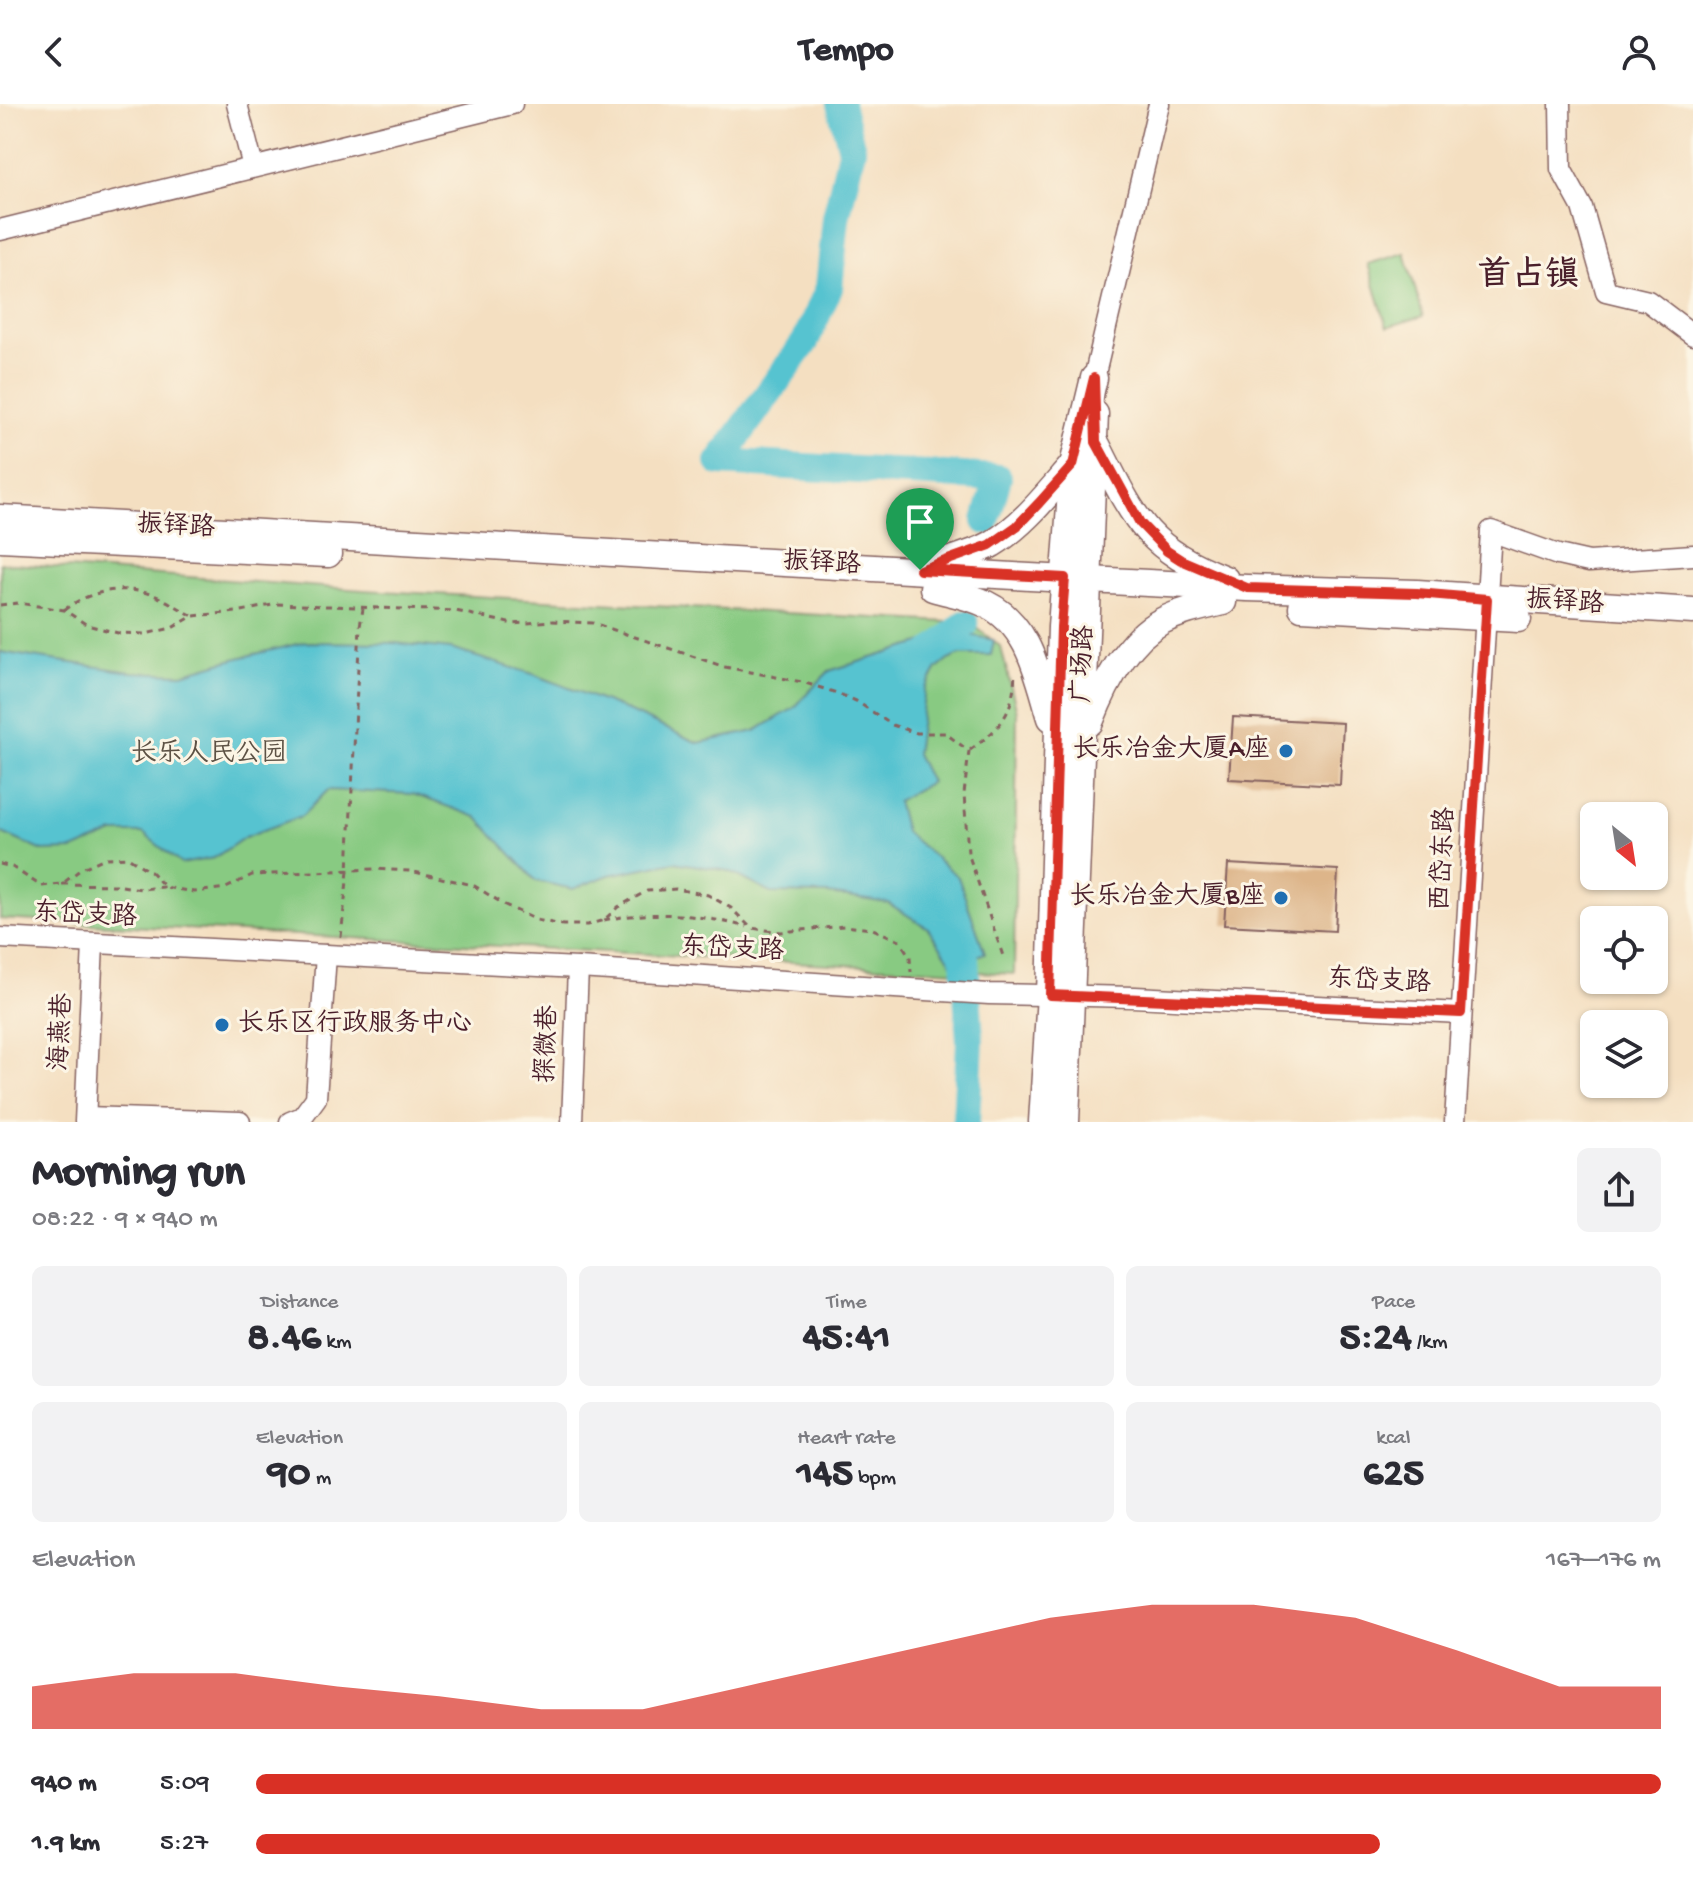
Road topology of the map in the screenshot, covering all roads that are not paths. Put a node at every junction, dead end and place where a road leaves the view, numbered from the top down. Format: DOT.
graph roads {
  1 [pos="237,104"];
  2 [pos="512,104"];
  3 [pos="1159,104"];
  4 [pos="1560,104"];
  5 [pos="253,167"];
  6 [pos="0,230"];
  7 [pos="1693,335"];
  8 [pos="1094,378"];
  9 [pos="1096,442"];
  10 [pos="1073,465"];
  11 [pos="0,518"];
  12 [pos="0,538"];
  13 [pos="1693,555"];
  14 [pos="926,579"];
  15 [pos="1076,586"];
  16 [pos="1247,588"];
  17 [pos="1223,602"];
  18 [pos="1486,608"];
  19 [pos="1693,611"];
  20 [pos="1693,628"];
  21 [pos="1070,740"];
  22 [pos="0,938"];
  23 [pos="93,944"];
  24 [pos="332,956"];
  25 [pos="578,968"];
  26 [pos="1061,996"];
  27 [pos="1461,1013"];
  28 [pos="86,1119"];
  29 [pos="240,1122"];
  30 [pos="290,1122"];
  31 [pos="572,1122"];
  32 [pos="1042,1122"];
  33 [pos="1066,1122"];
  34 [pos="1455,1122"];
  1 -- 5 [label="street"];
  2 -- 5 [label="street"];
  3 -- 8 [label="street"];
  4 -- 7 [label="street"];
  5 -- 6 [label="street"];
  8 -- 9 [label="main road, 广场路"];
  8 -- 10 [label="main road, 广场路"];
  9 -- 15 [label="main road, 广场路"];
  9 -- 16 [label="main road"];
  10 -- 14 [label="main road"];
  10 -- 15 [label="main road, 广场路"];
  11 -- 14 [label="main road, 振铎路"];
  12 -- 14 [label="main road, 振铎路"];
  13 -- 18 [label="street, 西岱东路"];
  14 -- 15 [label="main road, 振铎路"];
  14 -- 21 [label="main road"];
  15 -- 16 [label="main road, 振铎路"];
  15 -- 17 [label="main road, 振铎路"];
  15 -- 21 [label="main road, 广场路"];
  16 -- 18 [label="main road, 振铎路"];
  17 -- 18 [label="main road, 振铎路"];
  17 -- 21 [label="main road"];
  18 -- 19 [label="main road, 振铎路"];
  18 -- 20 [label="main road, 振铎路"];
  18 -- 27 [label="street, 西岱东路"];
  21 -- 26 [label="main road, 广场路"];
  22 -- 23 [label="street, 东岱支路"];
  23 -- 24 [label="street, 东岱支路"];
  23 -- 28 [label="street, 海燕巷"];
  24 -- 25 [label="street, 东岱支路"];
  24 -- 30 [label="street"];
  25 -- 26 [label="street, 东岱支路"];
  25 -- 31 [label="street, 探微巷"];
  26 -- 27 [label="street, 东岱支路"];
  26 -- 32 [label="main road, 广场路"];
  26 -- 33 [label="main road, 广场路"];
  27 -- 34 [label="street, 西岱东路"];
  28 -- 29 [label="street"];
}
